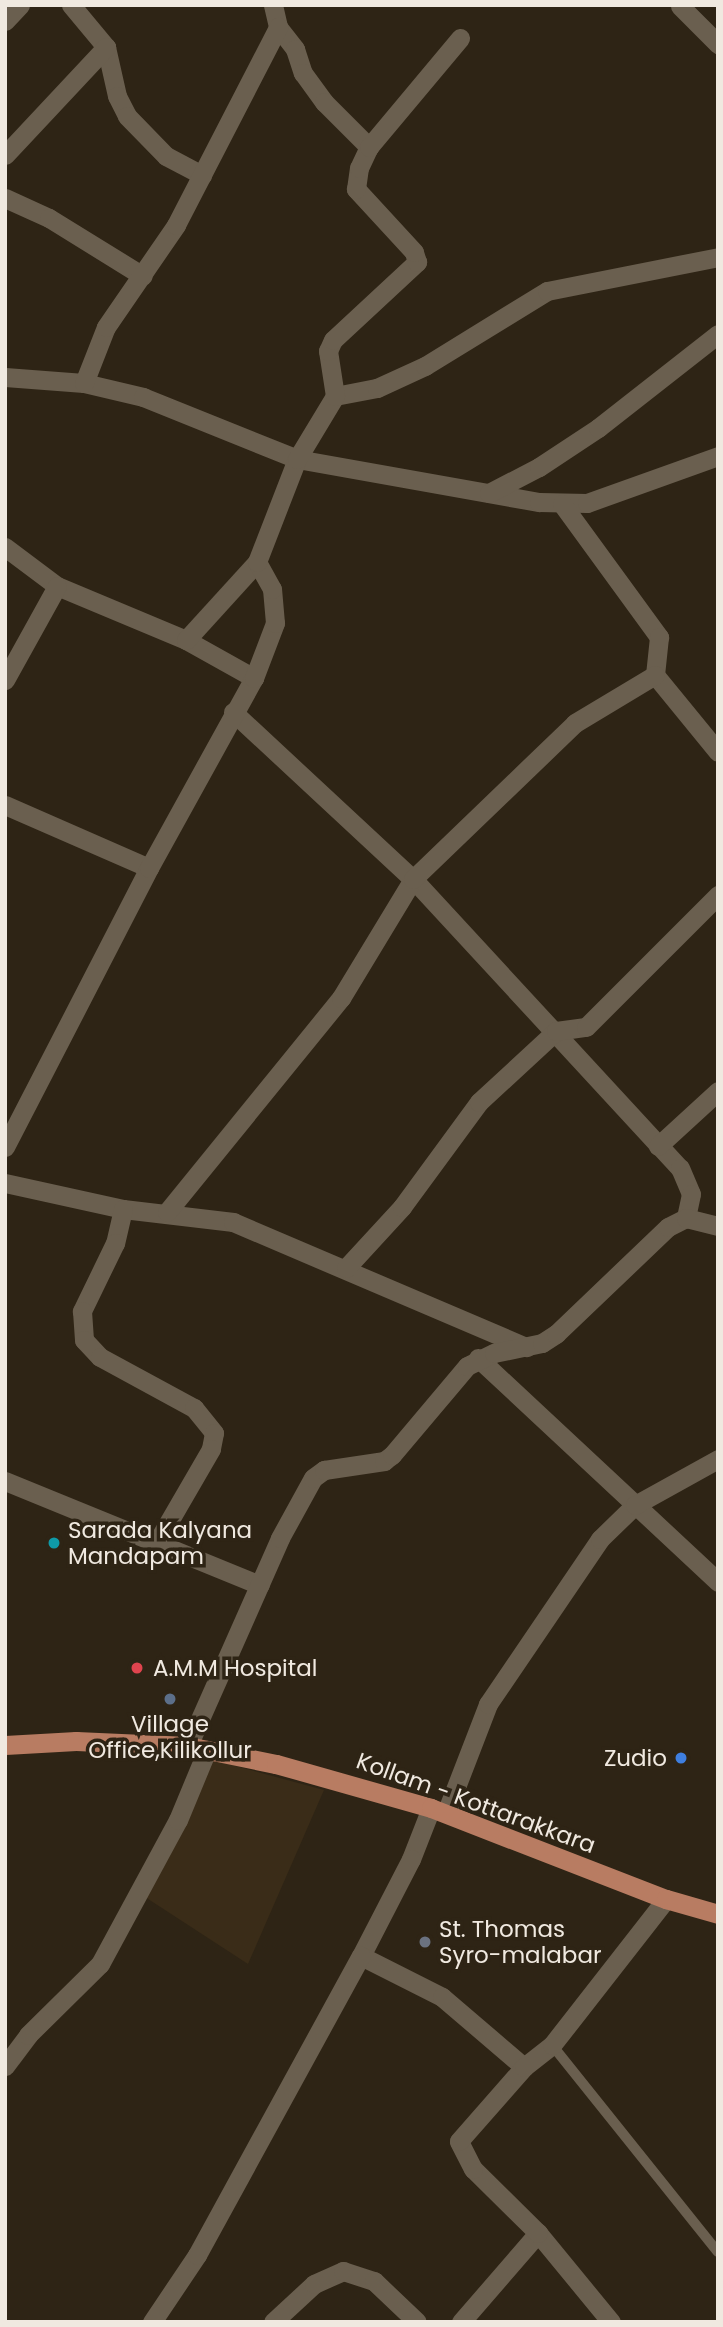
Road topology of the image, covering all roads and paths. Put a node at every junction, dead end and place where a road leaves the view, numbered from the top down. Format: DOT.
graph roads {
  1 [pos="20,5"];
  2 [pos="71,5"];
  3 [pos="273,5"];
  4 [pos="680,6"];
  5 [pos="5,21"];
  6 [pos="278,27"];
  7 [pos="460,38"];
  8 [pos="718,44"];
  9 [pos="106,47"];
  10 [pos="369,147"];
  11 [pos="5,155"];
  12 [pos="202,175"];
  13 [pos="5,198"];
  14 [pos="718,257"];
  15 [pos="143,276"];
  16 [pos="718,334"];
  17 [pos="5,377"];
  18 [pos="84,383"];
  19 [pos="335,396"];
  20 [pos="718,456"];
  21 [pos="297,459"];
  22 [pos="489,493"];
  23 [pos="562,504"];
  24 [pos="5,547"];
  25 [pos="257,562"];
  26 [pos="57,586"];
  27 [pos="186,640"];
  28 [pos="655,675"];
  29 [pos="254,678"];
  30 [pos="5,680"];
  31 [pos="233,712"];
  32 [pos="718,752"];
  33 [pos="5,806"];
  34 [pos="149,868"];
  35 [pos="413,879"];
  36 [pos="718,894"];
  37 [pos="556,1031"];
  38 [pos="718,1091"];
  39 [pos="658,1146"];
  40 [pos="5,1147"];
  41 [pos="5,1183"];
  42 [pos="122,1209"];
  43 [pos="167,1212"];
  44 [pos="686,1218"];
  45 [pos="718,1226"];
  46 [pos="346,1268"];
  47 [pos="527,1348"];
  48 [pos="478,1358"];
  49 [pos="718,1459"];
  50 [pos="5,1481"];
  51 [pos="635,1505"];
  52 [pos="157,1542"];
  53 [pos="718,1582"];
  54 [pos="260,1585"];
  55 [pos="5,1745"];
  56 [pos="198,1748"];
  57 [pos="439,1810"];
  58 [pos="666,1899"];
  59 [pos="718,1914"];
  60 [pos="361,1955"];
  61 [pos="552,2045"];
  62 [pos="5,2066"];
  63 [pos="524,2067"];
  64 [pos="538,2233"];
  65 [pos="718,2252"];
  66 [pos="152,2322"];
  67 [pos="273,2322"];
  68 [pos="417,2322"];
  69 [pos="461,2322"];
  70 [pos="611,2322"];
  1 -- 5 [label="street"];
  2 -- 9 [label="street"];
  3 -- 6 [label="street"];
  4 -- 8 [label="street"];
  6 -- 10 [label="street"];
  6 -- 12 [label="street"];
  7 -- 10 [label="street"];
  9 -- 11 [label="street"];
  9 -- 12 [label="street"];
  10 -- 19 [label="street"];
  12 -- 15 [label="street"];
  13 -- 15 [label="street"];
  14 -- 19 [label="street"];
  15 -- 18 [label="street"];
  16 -- 22 [label="street"];
  17 -- 18 [label="street"];
  18 -- 21 [label="street"];
  19 -- 21 [label="street"];
  20 -- 23 [label="street"];
  21 -- 22 [label="street"];
  21 -- 25 [label="street"];
  22 -- 23 [label="street"];
  23 -- 28 [label="street"];
  24 -- 26 [label="street"];
  25 -- 27 [label="street"];
  25 -- 29 [label="street"];
  26 -- 27 [label="street"];
  26 -- 30 [label="street"];
  27 -- 29 [label="street"];
  28 -- 32 [label="street"];
  28 -- 35 [label="street"];
  29 -- 31 [label="street"];
  31 -- 34 [label="street"];
  31 -- 35 [label="street"];
  33 -- 34 [label="street"];
  34 -- 40 [label="street"];
  35 -- 37 [label="street"];
  35 -- 43 [label="street"];
  36 -- 37 [label="street"];
  37 -- 39 [label="street"];
  37 -- 46 [label="street"];
  38 -- 39 [label="street"];
  39 -- 44 [label="street"];
  41 -- 42 [label="street"];
  42 -- 43 [label="street"];
  42 -- 52 [label="street"];
  43 -- 46 [label="street"];
  44 -- 45 [label="street"];
  44 -- 47 [label="street"];
  46 -- 47 [label="street"];
  47 -- 48 [label="street"];
  48 -- 51 [label="street"];
  48 -- 54 [label="street"];
  49 -- 51 [label="street"];
  50 -- 52 [label="street"];
  51 -- 53 [label="street"];
  51 -- 57 [label="street"];
  52 -- 54 [label="street"];
  54 -- 56 [label="street"];
  55 -- 56 [label="main road, Kollam - Kottarakkara"];
  56 -- 57 [label="main road, Kollam - Kottarakkara"];
  56 -- 62 [label="street"];
  57 -- 58 [label="main road, Kollam - Kottarakkara"];
  57 -- 60 [label="street"];
  58 -- 59 [label="main road, Kollam - Kottarakkara"];
  58 -- 61 [label="street"];
  60 -- 63 [label="street"];
  60 -- 66 [label="street"];
  61 -- 63 [label="street"];
  61 -- 65 [label="lane"];
  63 -- 64 [label="street"];
  64 -- 69 [label="street"];
  64 -- 70 [label="street"];
  67 -- 68 [label="street"];
}
